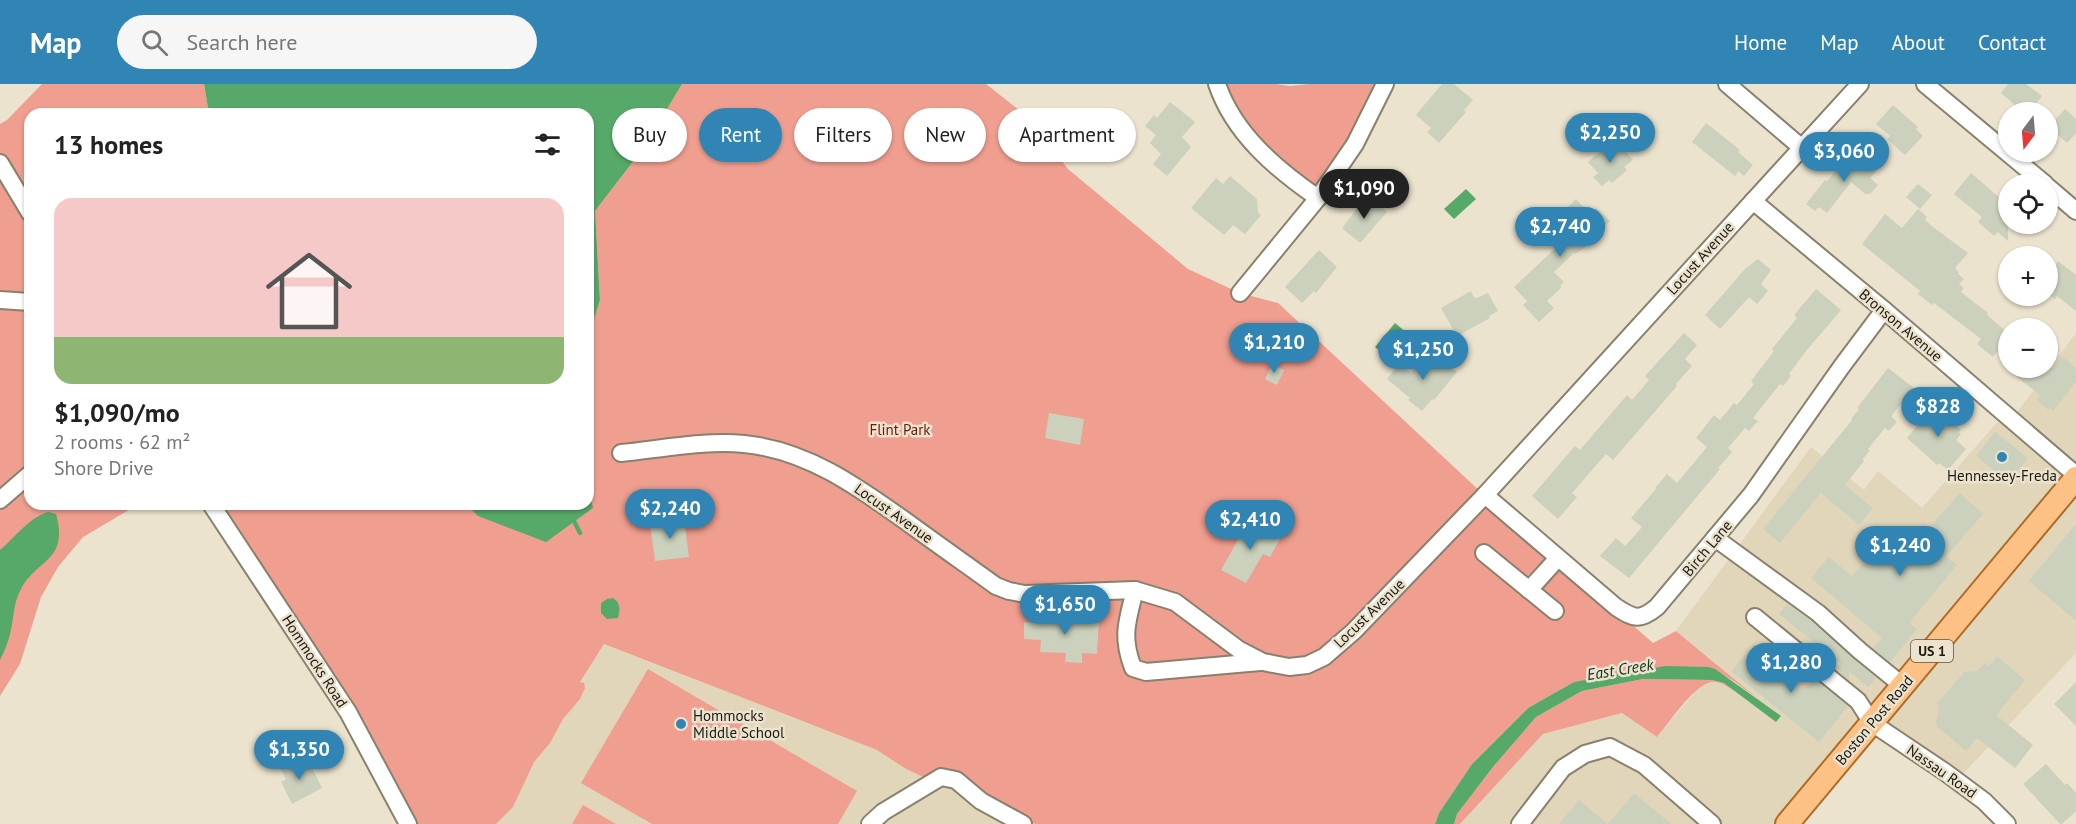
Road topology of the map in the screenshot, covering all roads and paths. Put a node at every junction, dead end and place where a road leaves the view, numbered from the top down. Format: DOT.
graph roads {
  1 [pos="1217,84"];
  2 [pos="1385,84"];
  3 [pos="1727,84"];
  4 [pos="1860,84"];
  5 [pos="1925,84"];
  6 [pos="1802,148"];
  7 [pos="0,163"];
  8 [pos="2032,174"];
  9 [pos="2058,196"];
  10 [pos="1318,198"];
  11 [pos="1753,201"];
  12 [pos="24,203"];
  13 [pos="2076,211"];
  14 [pos="1240,293"];
  15 [pos="0,300"];
  16 [pos="24,302"];
  17 [pos="1884,310"];
  18 [pos="621,453"];
  19 [pos="2076,477"];
  20 [pos="24,479"];
  21 [pos="1485,495"];
  22 [pos="0,500"];
  23 [pos="215,510"];
  24 [pos="1714,538"];
  25 [pos="1484,553"];
  26 [pos="1558,558"];
  27 [pos="1135,590"];
  28 [pos="1529,590"];
  29 [pos="1555,611"];
  30 [pos="1755,617"];
  31 [pos="1263,662"];
  32 [pos="1903,686"];
  33 [pos="1872,723"];
  34 [pos="408,824"];
  35 [pos="870,824"];
  36 [pos="1023,824"];
  37 [pos="1520,824"];
  38 [pos="1712,824"];
  39 [pos="1787,824"];
  40 [pos="2007,824"];
  1 -- 10 [label="street"];
  2 -- 10 [label="street"];
  3 -- 6 [label="street"];
  4 -- 6 [label="street, Locust Avenue"];
  5 -- 8 [label="street"];
  6 -- 11 [label="street, Locust Avenue"];
  7 -- 12 [label="street"];
  9 -- 13 [label="street"];
  10 -- 14 [label="street"];
  11 -- 17 [label="street, Bronson Avenue"];
  11 -- 21 [label="street, Locust Avenue"];
  15 -- 16 [label="street"];
  17 -- 19 [label="street, Bronson Avenue"];
  17 -- 24 [label="street, Birch Lane"];
  18 -- 27 [label="street, Locust Avenue"];
  19 -- 32 [label="main road, Boston Post Road / US 1"];
  20 -- 22 [label="street"];
  21 -- 26 [label="street, Birch Lane"];
  21 -- 31 [label="street, Locust Avenue"];
  23 -- 34 [label="street, Hommocks Road"];
  24 -- 26 [label="street, Birch Lane"];
  24 -- 32 [label="street"];
  25 -- 28 [label="street"];
  26 -- 28 [label="street"];
  27 -- 31 [label="street, Locust Avenue"];
  27 -- 31 [label="street"];
  28 -- 29 [label="street"];
  30 -- 33 [label="street"];
  32 -- 33 [label="main road, Boston Post Road / US 1"];
  33 -- 39 [label="main road, Boston Post Road / US 1"];
  33 -- 40 [label="street, Nassau Road"];
  35 -- 36 [label="street"];
  37 -- 38 [label="street"];
}
